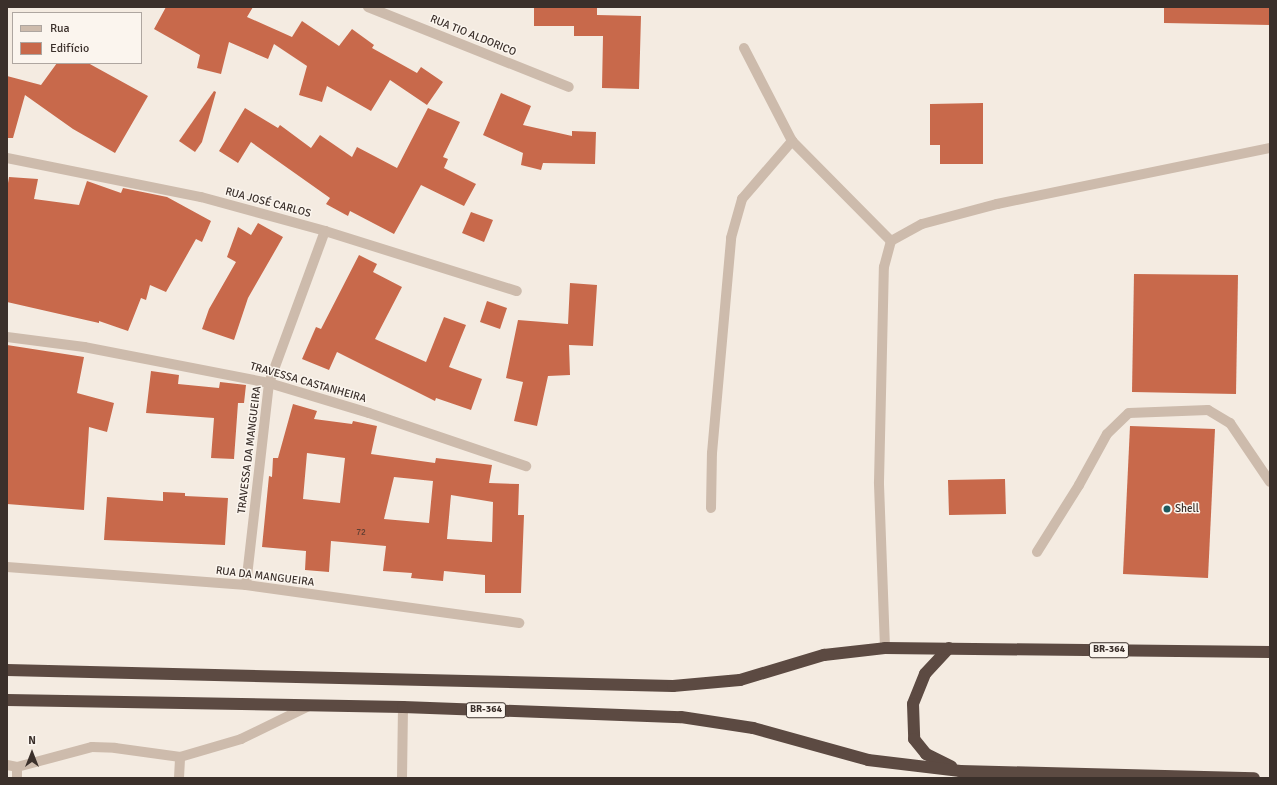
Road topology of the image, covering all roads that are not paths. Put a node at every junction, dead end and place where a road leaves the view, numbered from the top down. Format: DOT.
graph roads {
  1 [pos="368,7"];
  2 [pos="744,48"];
  3 [pos="569,87"];
  4 [pos="792,141"];
  5 [pos="1270,148"];
  6 [pos="7,158"];
  7 [pos="325,231"];
  8 [pos="891,241"];
  9 [pos="517,291"];
  10 [pos="7,337"];
  11 [pos="269,382"];
  12 [pos="526,466"];
  13 [pos="1270,482"];
  14 [pos="711,508"];
  15 [pos="1037,552"];
  16 [pos="7,567"];
  17 [pos="246,585"];
  18 [pos="519,622"];
  19 [pos="885,648"];
  20 [pos="949,648"];
  21 [pos="1270,652"];
  22 [pos="7,670"];
  23 [pos="7,700"];
  24 [pos="309,706"];
  25 [pos="403,707"];
  26 [pos="180,757"];
  27 [pos="12,766"];
  28 [pos="960,771"];
  29 [pos="1097,776"];
  30 [pos="16,778"];
  31 [pos="179,778"];
  32 [pos="402,778"];
  33 [pos="1254,778"];
  1 -- 3 [label="street, RUA TIO ALDORICO"];
  2 -- 4 [label="street"];
  4 -- 8 [label="street"];
  4 -- 14 [label="street"];
  5 -- 8 [label="street"];
  6 -- 7 [label="street, RUA JOSÉ CARLOS"];
  7 -- 9 [label="street, RUA JOSÉ CARLOS"];
  7 -- 11 [label="street, TRAVESSA DA MANGUEIRA"];
  8 -- 19 [label="street"];
  10 -- 11 [label="street, TRAVESSA CASTANHEIRA"];
  11 -- 12 [label="street, TRAVESSA CASTANHEIRA"];
  11 -- 17 [label="street, TRAVESSA DA MANGUEIRA"];
  13 -- 15 [label="street"];
  16 -- 17 [label="street, RUA DA MANGUEIRA"];
  17 -- 18 [label="street, RUA DA MANGUEIRA"];
  19 -- 20 [label="highway, BR-364"];
  19 -- 22 [label="highway, BR-364"];
  20 -- 21 [label="highway, BR-364"];
  20 -- 28 [label="highway"];
  23 -- 24 [label="highway, BR-364"];
  24 -- 25 [label="highway, BR-364"];
  24 -- 26 [label="street"];
  25 -- 28 [label="highway, BR-364"];
  25 -- 32 [label="street"];
  26 -- 27 [label="street"];
  26 -- 31 [label="street"];
  27 -- 30 [label="street"];
  28 -- 29 [label="highway, BR-364"];
  29 -- 33 [label="highway, BR-364"];
}
